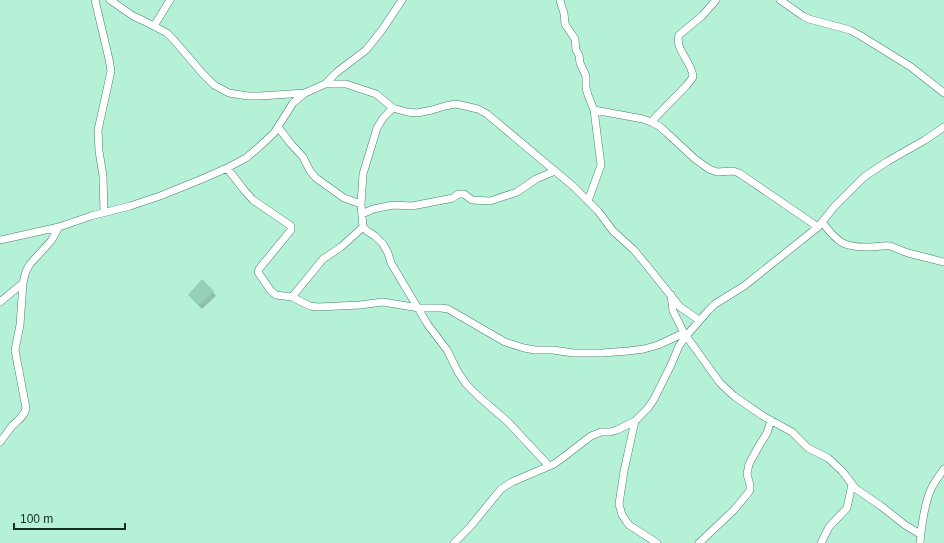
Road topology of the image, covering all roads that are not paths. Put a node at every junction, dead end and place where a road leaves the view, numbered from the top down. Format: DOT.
graph roads {
  1 [pos="95,0"];
  2 [pos="110,0"];
  3 [pos="170,0"];
  4 [pos="402,0"];
  5 [pos="560,0"];
  6 [pos="716,0"];
  7 [pos="780,0"];
  8 [pos="154,26"];
  9 [pos="325,84"];
  10 [pos="305,93"];
  11 [pos="944,93"];
  12 [pos="393,108"];
  13 [pos="594,110"];
  14 [pos="651,122"];
  15 [pos="278,127"];
  16 [pos="944,127"];
  17 [pos="227,168"];
  18 [pos="555,171"];
  19 [pos="588,201"];
  20 [pos="361,204"];
  21 [pos="104,213"];
  22 [pos="362,214"];
  23 [pos="820,224"];
  24 [pos="59,227"];
  25 [pos="363,227"];
  26 [pos="0,240"];
  27 [pos="944,262"];
  28 [pos="23,283"];
  29 [pos="671,295"];
  30 [pos="292,297"];
  31 [pos="0,302"];
  32 [pos="419,308"];
  33 [pos="699,320"];
  34 [pos="685,334"];
  35 [pos="771,420"];
  36 [pos="635,421"];
  37 [pos="0,442"];
  38 [pos="549,466"];
  39 [pos="944,469"];
  40 [pos="852,484"];
  41 [pos="920,534"];
  42 [pos="454,543"];
  43 [pos="657,543"];
  44 [pos="699,543"];
  45 [pos="821,543"];
  46 [pos="920,543"];
  1 -- 21 [label="street"];
  2 -- 8 [label="street"];
  3 -- 8 [label="street"];
  4 -- 9 [label="street"];
  5 -- 13 [label="street"];
  6 -- 14 [label="street"];
  7 -- 11 [label="street"];
  8 -- 10 [label="street"];
  9 -- 10 [label="street"];
  9 -- 12 [label="street"];
  10 -- 15 [label="street"];
  12 -- 18 [label="street"];
  12 -- 20 [label="street"];
  13 -- 14 [label="street"];
  13 -- 19 [label="street"];
  14 -- 23 [label="street"];
  15 -- 17 [label="street"];
  15 -- 20 [label="street"];
  16 -- 23 [label="street"];
  17 -- 21 [label="street"];
  17 -- 30 [label="street"];
  18 -- 19 [label="street"];
  18 -- 22 [label="street"];
  19 -- 29 [label="street"];
  20 -- 22 [label="street"];
  21 -- 24 [label="street"];
  22 -- 25 [label="street"];
  23 -- 27 [label="street"];
  23 -- 33 [label="street"];
  24 -- 26 [label="street"];
  24 -- 28 [label="street"];
  25 -- 30 [label="street"];
  25 -- 32 [label="street"];
  28 -- 31 [label="street"];
  28 -- 37 [label="street"];
  29 -- 33 [label="street"];
  29 -- 34 [label="street"];
  30 -- 32 [label="street"];
  32 -- 34 [label="street"];
  32 -- 38 [label="street"];
  33 -- 34 [label="street"];
  34 -- 35 [label="street"];
  34 -- 36 [label="street"];
  35 -- 40 [label="street"];
  35 -- 44 [label="street"];
  36 -- 38 [label="street"];
  36 -- 43 [label="street"];
  38 -- 42 [label="street"];
  39 -- 41 [label="street"];
  40 -- 41 [label="street"];
  40 -- 45 [label="street"];
  41 -- 46 [label="street"];
}
